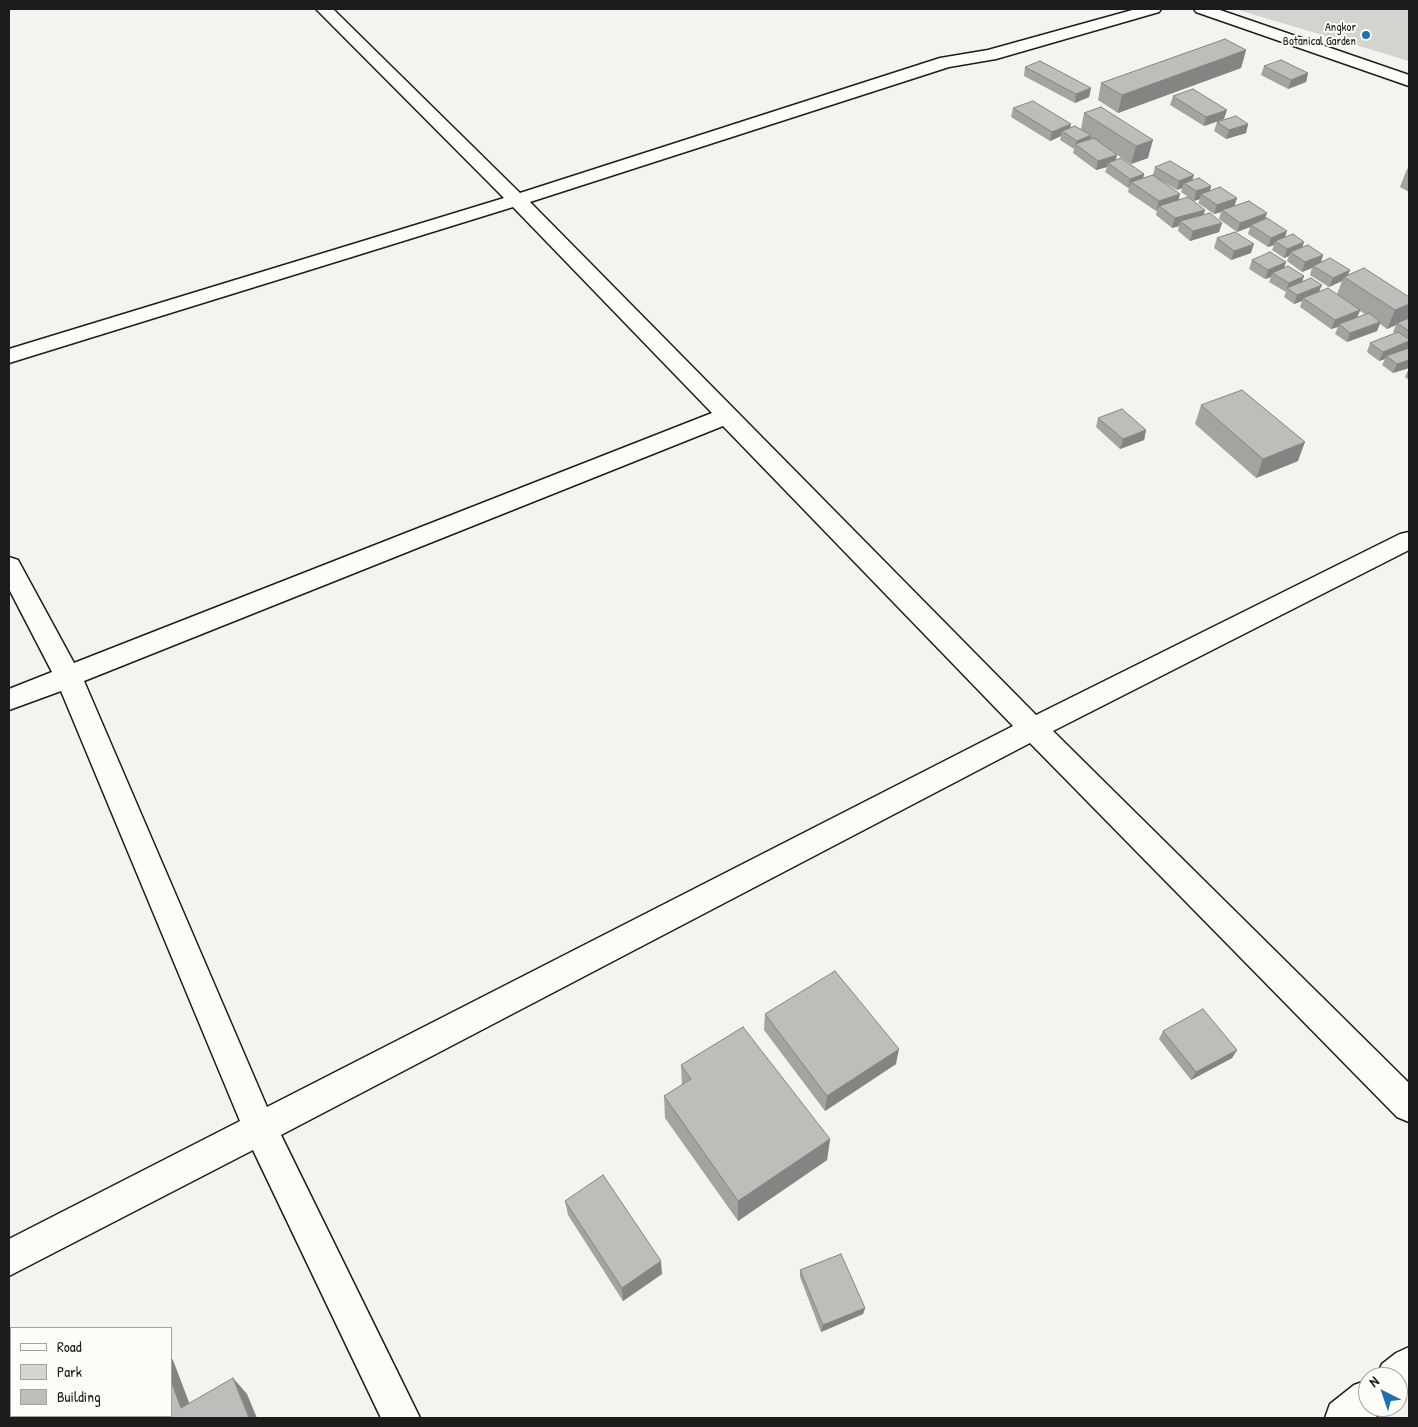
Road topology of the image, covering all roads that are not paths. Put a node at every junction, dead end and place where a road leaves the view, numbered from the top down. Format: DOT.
graph roads {
  1 [pos="324,9"];
  2 [pos="1153,9"];
  3 [pos="1202,9"];
  4 [pos="1409,81"];
  5 [pos="518,200"];
  6 [pos="9,356"];
  7 [pos="729,415"];
  8 [pos="1409,540"];
  9 [pos="9,566"];
  10 [pos="69,678"];
  11 [pos="9,700"];
  12 [pos="1033,729"];
  13 [pos="1409,1106"];
  14 [pos="260,1129"];
  15 [pos="9,1258"];
  16 [pos="1358,1407"];
  17 [pos="401,1418"];
  18 [pos="1344,1418"];
  1 -- 5 [label="street"];
  2 -- 5 [label="street"];
  3 -- 4 [label="street"];
  5 -- 6 [label="street"];
  5 -- 7 [label="street"];
  7 -- 10 [label="street"];
  7 -- 12 [label="street"];
  8 -- 12 [label="street"];
  9 -- 10 [label="street"];
  10 -- 11 [label="street"];
  10 -- 14 [label="street"];
  12 -- 13 [label="street"];
  12 -- 14 [label="street"];
  14 -- 15 [label="street"];
  14 -- 17 [label="street"];
  16 -- 18 [label="street"];
}
